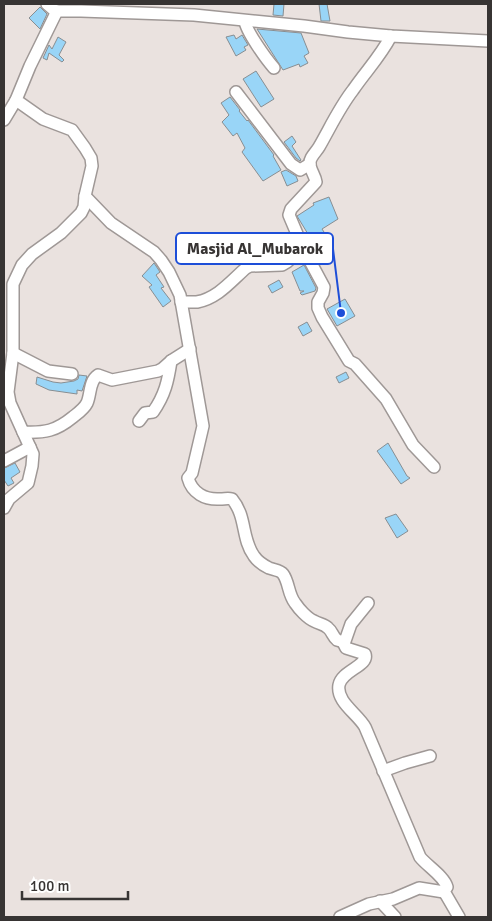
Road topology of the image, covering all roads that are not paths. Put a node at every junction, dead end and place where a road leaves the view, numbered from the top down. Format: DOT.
graph roads {
  1 [pos="47,4"];
  2 [pos="57,11"];
  3 [pos="245,21"];
  4 [pos="391,36"];
  5 [pos="488,41"];
  6 [pos="274,68"];
  7 [pos="236,92"];
  8 [pos="16,100"];
  9 [pos="4,120"];
  10 [pos="310,164"];
  11 [pos="85,196"];
  12 [pos="303,248"];
  13 [pos="9,285"];
  14 [pos="182,302"];
  15 [pos="8,341"];
  16 [pos="190,348"];
  17 [pos="13,353"];
  18 [pos="171,361"];
  19 [pos="72,374"];
  20 [pos="139,421"];
  21 [pos="23,432"];
  22 [pos="30,447"];
  23 [pos="4,461"];
  24 [pos="434,468"];
  25 [pos="6,500"];
  26 [pos="368,603"];
  27 [pos="344,642"];
  28 [pos="430,756"];
  29 [pos="384,771"];
  30 [pos="444,892"];
  31 [pos="380,901"];
  32 [pos="340,917"];
  33 [pos="395,917"];
  34 [pos="459,917"];
  1 -- 2 [label="street"];
  2 -- 3 [label="street"];
  2 -- 8 [label="street"];
  3 -- 4 [label="street"];
  3 -- 6 [label="street"];
  4 -- 5 [label="street"];
  4 -- 10 [label="street"];
  7 -- 10 [label="street"];
  8 -- 9 [label="street"];
  8 -- 11 [label="street"];
  10 -- 12 [label="street"];
  11 -- 13 [label="street"];
  11 -- 14 [label="street"];
  12 -- 14 [label="street"];
  12 -- 24 [label="street"];
  13 -- 15 [label="street"];
  14 -- 16 [label="street"];
  15 -- 17 [label="street"];
  16 -- 18 [label="street"];
  16 -- 27 [label="street"];
  17 -- 19 [label="street"];
  17 -- 21 [label="street"];
  18 -- 20 [label="street"];
  18 -- 21 [label="street"];
  21 -- 22 [label="street"];
  22 -- 23 [label="street"];
  22 -- 25 [label="street"];
  26 -- 27 [label="street"];
  27 -- 29 [label="street"];
  28 -- 29 [label="street"];
  29 -- 30 [label="street"];
  30 -- 31 [label="street"];
  30 -- 34 [label="street"];
  31 -- 32 [label="street"];
  31 -- 33 [label="street"];
}
